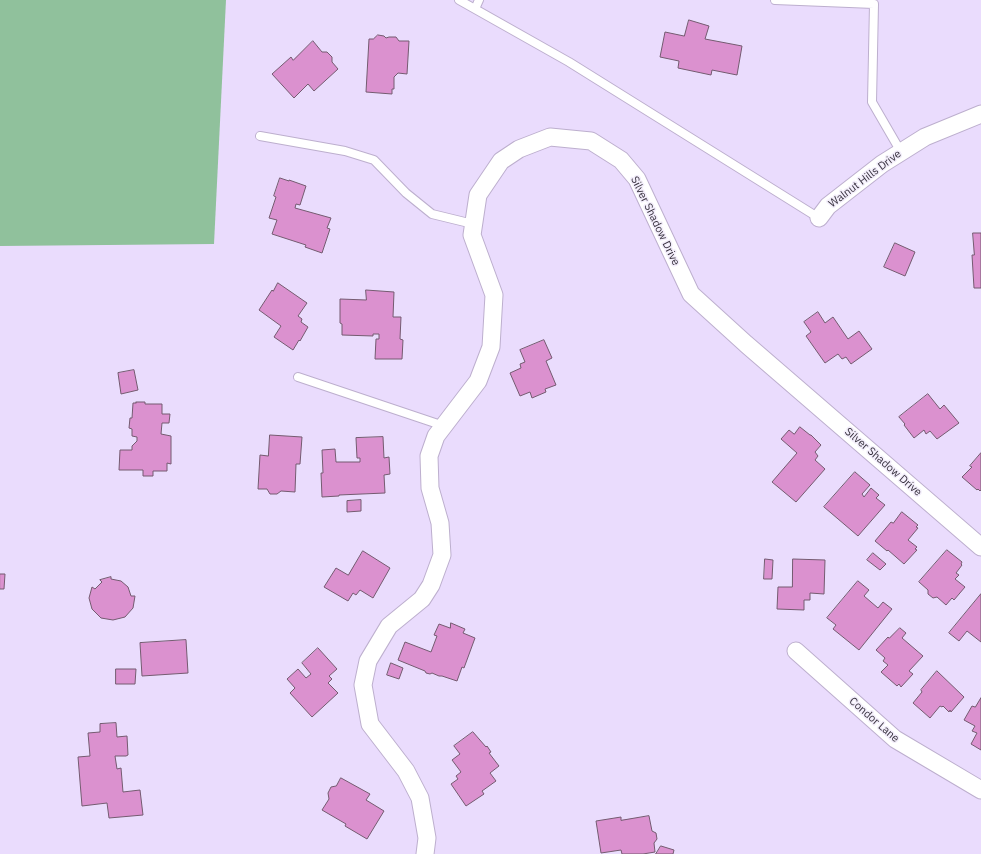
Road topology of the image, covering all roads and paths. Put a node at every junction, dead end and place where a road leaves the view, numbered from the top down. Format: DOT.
graph roads {
  1 [pos="459,0"];
  2 [pos="479,0"];
  3 [pos="775,0"];
  4 [pos="475,9"];
  5 [pos="981,114"];
  6 [pos="260,136"];
  7 [pos="901,152"];
  8 [pos="819,218"];
  9 [pos="474,224"];
  10 [pos="298,377"];
  11 [pos="444,426"];
  12 [pos="981,547"];
  13 [pos="796,651"];
  14 [pos="981,790"];
  15 [pos="425,854"];
  1 -- 4 [label="lane"];
  2 -- 4 [label="lane"];
  3 -- 7 [label="lane"];
  4 -- 8 [label="lane"];
  5 -- 7 [label="street, Walnut Hills Drive"];
  6 -- 9 [label="lane"];
  7 -- 8 [label="street, Walnut Hills Drive"];
  9 -- 11 [label="street, Silver Shadow Drive"];
  9 -- 12 [label="street, Silver Shadow Drive"];
  10 -- 11 [label="lane"];
  11 -- 15 [label="street, Silver Shadow Drive"];
  13 -- 14 [label="street, Condor Lane"];
}
